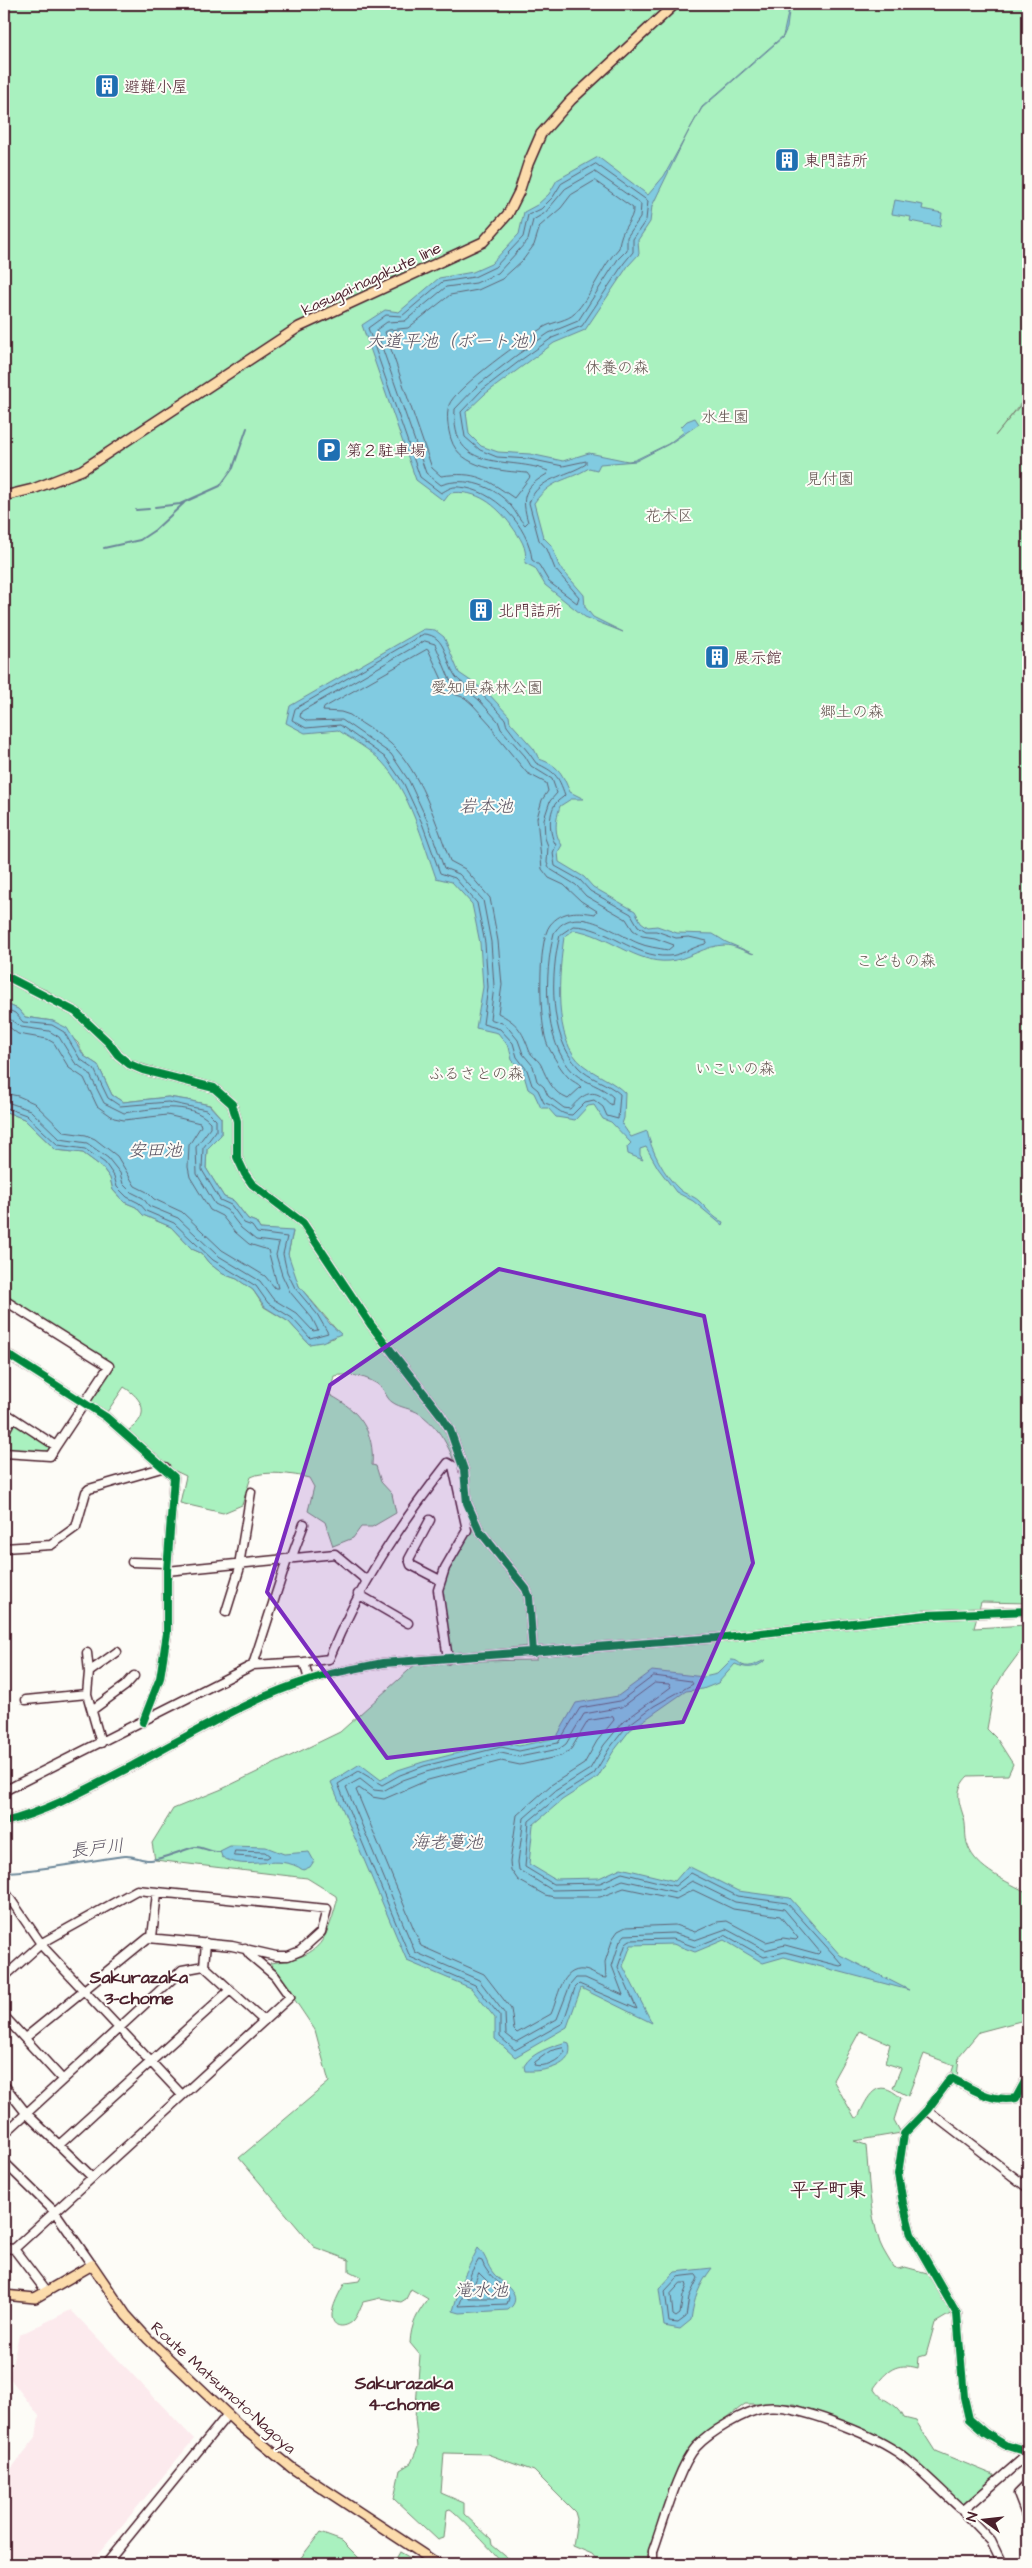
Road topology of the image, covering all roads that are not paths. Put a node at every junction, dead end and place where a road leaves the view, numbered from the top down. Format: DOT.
graph roads {
  1 [pos="675,4"];
  2 [pos="4,496"];
  3 [pos="4,975"];
  4 [pos="4,1300"];
  5 [pos="4,1352"];
  6 [pos="84,1402"];
  7 [pos="4,1412"];
  8 [pos="12,1418"];
  9 [pos="4,1433"];
  10 [pos="56,1446"];
  11 [pos="4,1453"];
  12 [pos="165,1467"];
  13 [pos="251,1492"];
  14 [pos="465,1503"];
  15 [pos="430,1520"];
  16 [pos="304,1524"];
  17 [pos="4,1548"];
  18 [pos="289,1560"];
  19 [pos="132,1562"];
  20 [pos="240,1565"];
  21 [pos="167,1567"];
  22 [pos="366,1580"];
  23 [pos="440,1580"];
  24 [pos="358,1594"];
  25 [pos="1028,1611"];
  26 [pos="226,1612"];
  27 [pos="408,1623"];
  28 [pos="117,1652"];
  29 [pos="533,1652"];
  30 [pos="87,1653"];
  31 [pos="448,1659"];
  32 [pos="304,1662"];
  33 [pos="253,1665"];
  34 [pos="90,1672"];
  35 [pos="134,1676"];
  36 [pos="309,1680"];
  37 [pos="87,1694"];
  38 [pos="26,1700"];
  39 [pos="92,1710"];
  40 [pos="144,1722"];
  41 [pos="101,1742"];
  42 [pos="4,1790"];
  43 [pos="4,1822"];
  44 [pos="4,1890"];
  45 [pos="157,1893"];
  46 [pos="152,1937"];
  47 [pos="42,1943"];
  48 [pos="206,1943"];
  49 [pos="245,1948"];
  50 [pos="204,1966"];
  51 [pos="4,1977"];
  52 [pos="84,1989"];
  53 [pos="230,1990"];
  54 [pos="4,2016"];
  55 [pos="263,2020"];
  56 [pos="119,2028"];
  57 [pos="25,2038"];
  58 [pos="150,2062"];
  59 [pos="1028,2076"];
  60 [pos="62,2079"];
  61 [pos="4,2085"];
  62 [pos="182,2096"];
  63 [pos="927,2110"];
  64 [pos="26,2113"];
  65 [pos="4,2134"];
  66 [pos="59,2145"];
  67 [pos="4,2162"];
  68 [pos="92,2177"];
  69 [pos="1028,2188"];
  70 [pos="55,2212"];
  71 [pos="4,2248"];
  72 [pos="14,2249"];
  73 [pos="92,2265"];
  74 [pos="46,2291"];
  75 [pos="4,2295"];
  76 [pos="228,2414"];
  77 [pos="1028,2453"];
  78 [pos="1028,2484"];
  79 [pos="964,2510"];
  80 [pos="1028,2520"];
  81 [pos="106,2564"];
  82 [pos="438,2564"];
  83 [pos="653,2564"];
  84 [pos="1002,2564"];
  1 -- 2 [label="main road, kasugai-nagakute line"];
  3 -- 14 [label="street"];
  4 -- 6 [label="street"];
  5 -- 6 [label="street"];
  6 -- 10 [label="street"];
  6 -- 12 [label="street"];
  7 -- 8 [label="street"];
  8 -- 9 [label="street"];
  8 -- 10 [label="street"];
  10 -- 11 [label="street"];
  12 -- 17 [label="street"];
  12 -- 21 [label="street"];
  13 -- 20 [label="street"];
  14 -- 22 [label="street"];
  14 -- 23 [label="street"];
  14 -- 29 [label="street"];
  15 -- 23 [label="street"];
  16 -- 18 [label="street"];
  18 -- 20 [label="street"];
  18 -- 22 [label="street"];
  18 -- 33 [label="street"];
  19 -- 21 [label="street"];
  20 -- 21 [label="street"];
  20 -- 26 [label="street"];
  21 -- 40 [label="street"];
  22 -- 24 [label="street"];
  23 -- 31 [label="street"];
  24 -- 27 [label="street"];
  24 -- 32 [label="street"];
  25 -- 29 [label="street"];
  28 -- 34 [label="street"];
  29 -- 31 [label="street"];
  30 -- 34 [label="street"];
  31 -- 36 [label="street"];
  32 -- 33 [label="street"];
  32 -- 36 [label="street"];
  33 -- 40 [label="street"];
  34 -- 37 [label="street"];
  35 -- 39 [label="street"];
  36 -- 43 [label="street"];
  37 -- 38 [label="street"];
  37 -- 39 [label="street"];
  39 -- 41 [label="street"];
  40 -- 41 [label="street"];
  41 -- 42 [label="street"];
  44 -- 47 [label="street"];
  45 -- 46 [label="street"];
  45 -- 47 [label="street"];
  45 -- 49 [label="street"];
  46 -- 48 [label="street"];
  46 -- 52 [label="street"];
  47 -- 51 [label="street"];
  47 -- 52 [label="street"];
  48 -- 49 [label="street"];
  48 -- 50 [label="street"];
  49 -- 55 [label="street"];
  50 -- 53 [label="street"];
  50 -- 56 [label="street"];
  52 -- 56 [label="street"];
  52 -- 57 [label="street"];
  53 -- 55 [label="street"];
  53 -- 58 [label="street"];
  54 -- 57 [label="street"];
  55 -- 62 [label="street"];
  56 -- 58 [label="street"];
  56 -- 60 [label="street"];
  57 -- 60 [label="street"];
  58 -- 62 [label="street"];
  58 -- 66 [label="street"];
  59 -- 63 [label="street"];
  60 -- 64 [label="street"];
  61 -- 64 [label="street"];
  62 -- 68 [label="street"];
  63 -- 69 [label="street"];
  63 -- 77 [label="street"];
  64 -- 65 [label="street"];
  64 -- 66 [label="street"];
  66 -- 68 [label="street"];
  67 -- 70 [label="street"];
  68 -- 70 [label="street"];
  70 -- 72 [label="street"];
  70 -- 73 [label="street"];
  71 -- 72 [label="street"];
  72 -- 74 [label="street"];
  73 -- 74 [label="main road"];
  73 -- 76 [label="main road, Route Matsumoto-Nagoya"];
  74 -- 75 [label="main road"];
  76 -- 81 [label="street"];
  76 -- 82 [label="main road, Route Matsumoto-Nagoya"];
  77 -- 79 [label="street"];
  78 -- 80 [label="street"];
  79 -- 83 [label="street"];
  79 -- 84 [label="street"];
}
